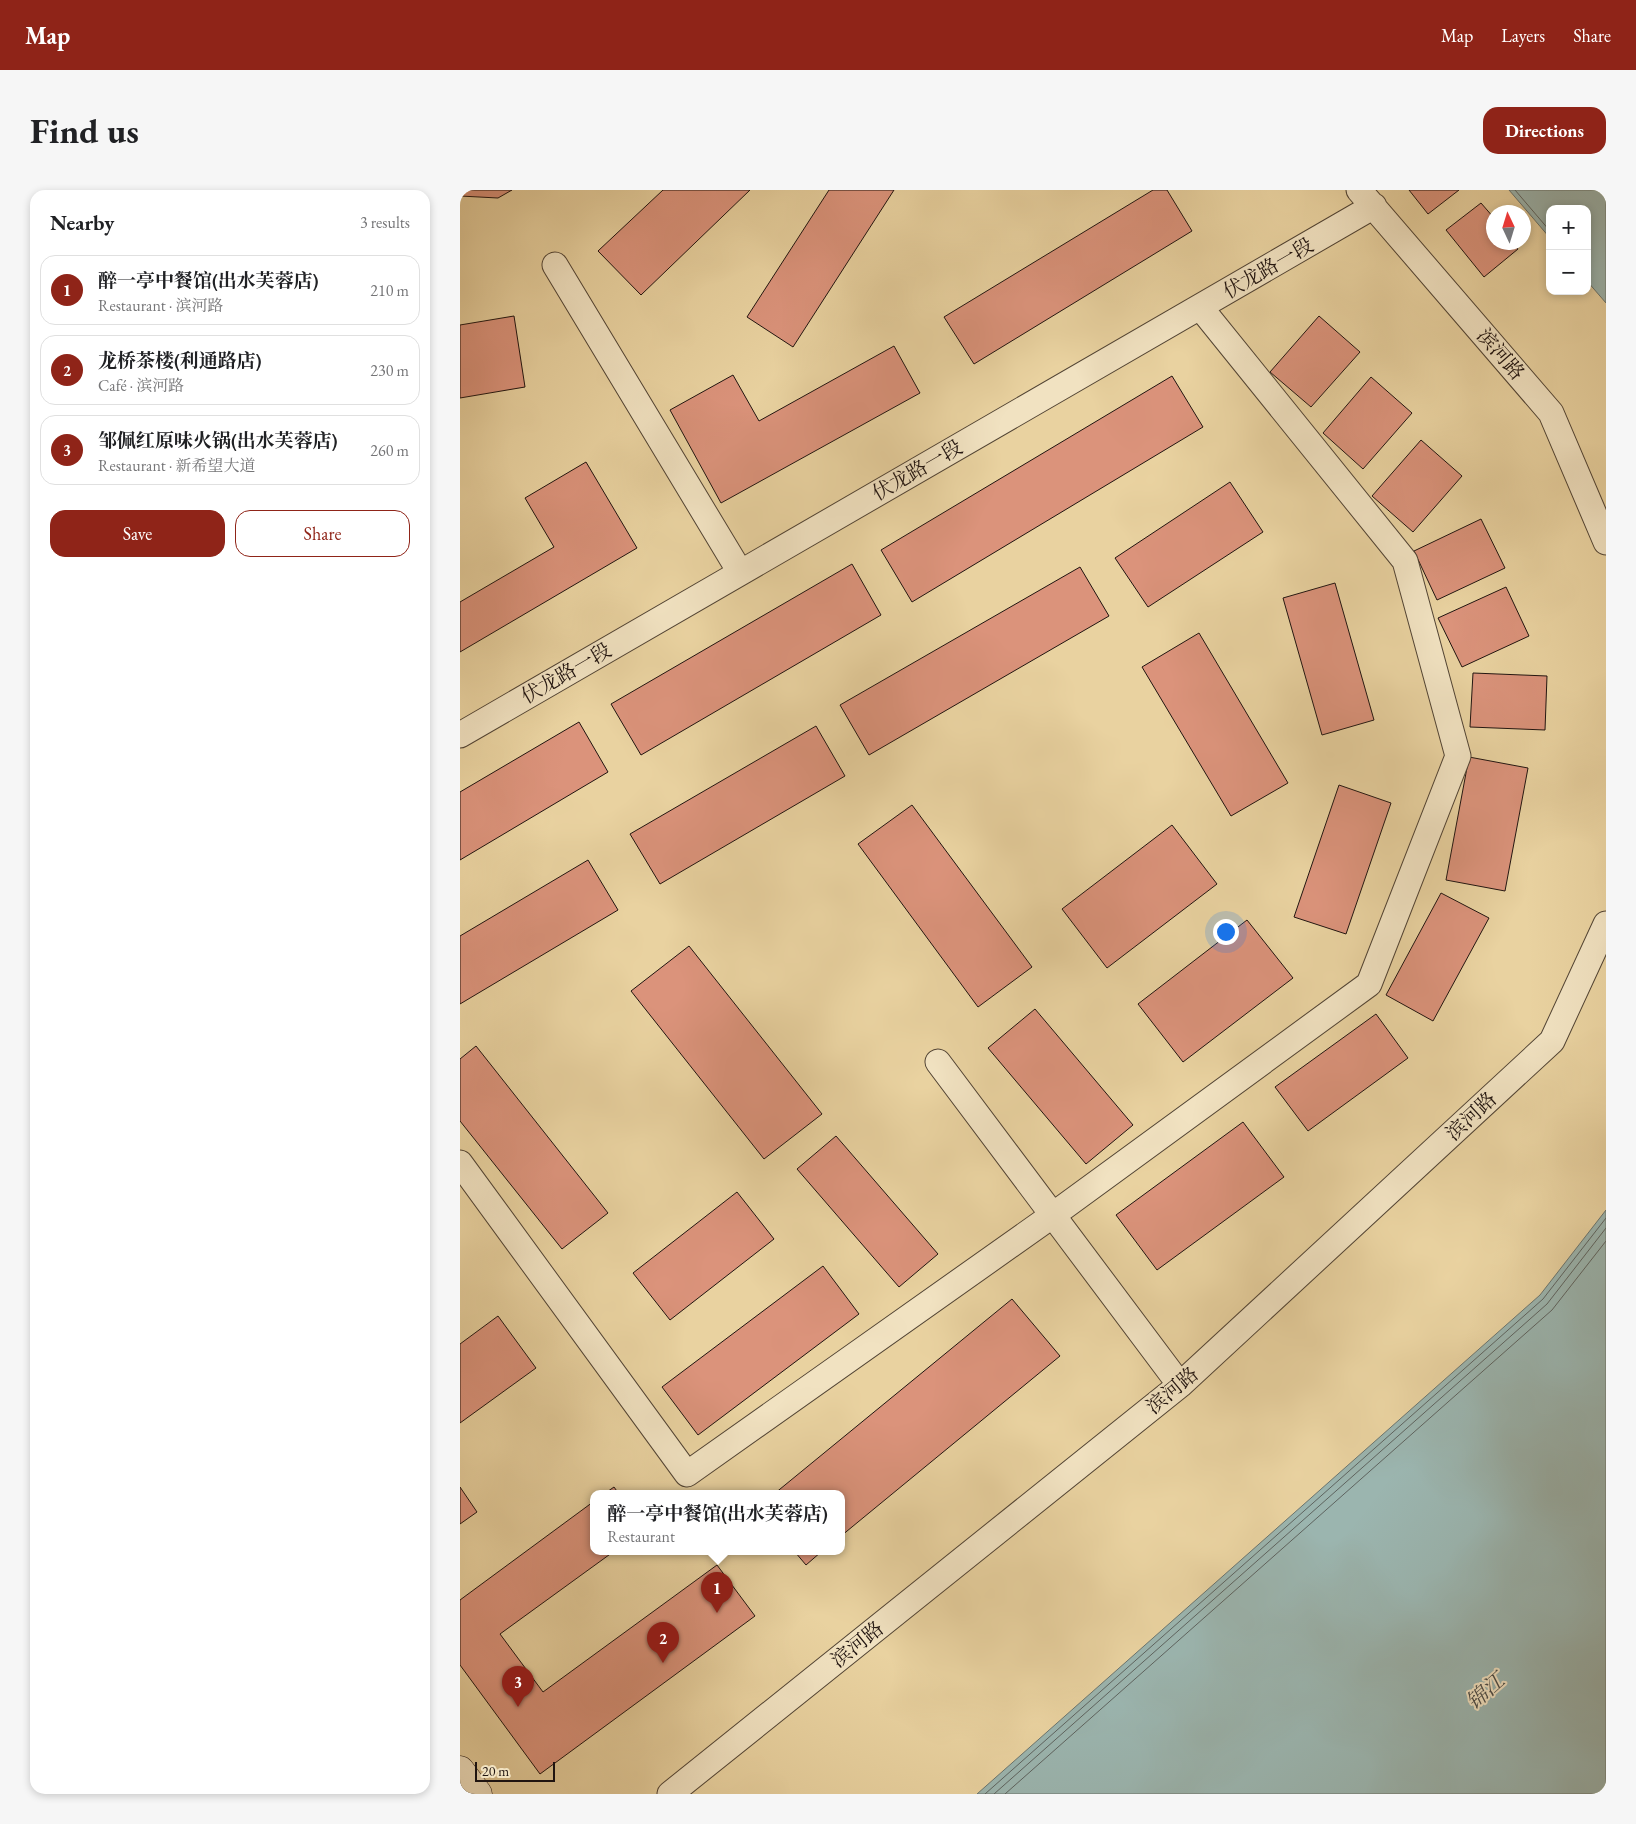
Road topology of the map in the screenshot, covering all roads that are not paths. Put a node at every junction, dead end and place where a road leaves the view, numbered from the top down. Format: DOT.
graph roads {
  1 [pos="1366,198"];
  2 [pos="554,265"];
  3 [pos="1200,307"];
  4 [pos="1606,542"];
  5 [pos="740,572"];
  6 [pos="460,735"];
  7 [pos="1606,924"];
  8 [pos="938,1062"];
  9 [pos="460,1163"];
  10 [pos="1053,1215"];
  11 [pos="1180,1385"];
  12 [pos="460,1770"];
  13 [pos="478,1794"];
  14 [pos="670,1794"];
  1 -- 3 [label="street, 伏龙路一段"];
  1 -- 4 [label="street, 滨河路"];
  2 -- 5 [label="street"];
  3 -- 5 [label="street, 伏龙路一段"];
  3 -- 10 [label="street"];
  5 -- 6 [label="street, 伏龙路一段"];
  7 -- 11 [label="street, 滨河路"];
  8 -- 10 [label="street"];
  9 -- 10 [label="street"];
  10 -- 11 [label="street"];
  11 -- 14 [label="street, 滨河路"];
  12 -- 13 [label="street"];
}
